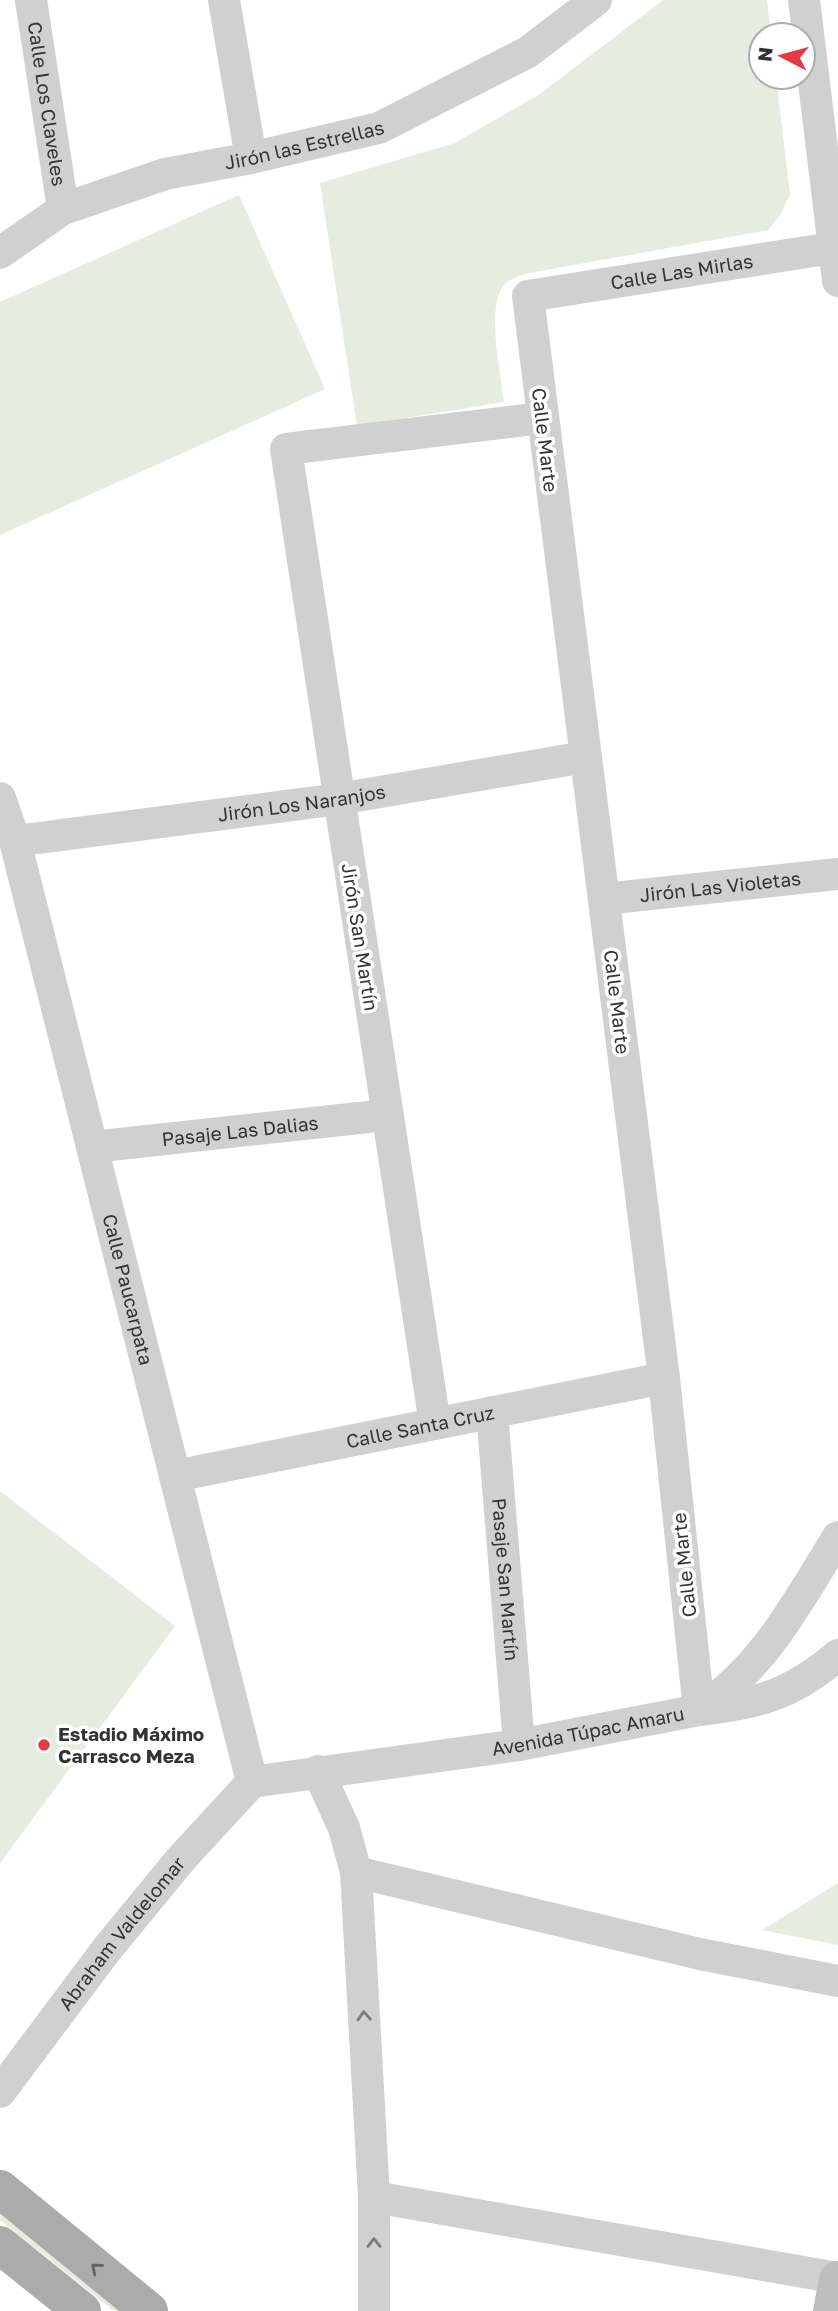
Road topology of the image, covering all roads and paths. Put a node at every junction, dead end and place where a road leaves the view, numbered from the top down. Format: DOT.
graph roads {
  1 [pos="31,0"];
  2 [pos="224,0"];
  3 [pos="596,0"];
  4 [pos="804,0"];
  5 [pos="251,158"];
  6 [pos="63,209"];
  7 [pos="836,247"];
  8 [pos="0,253"];
  9 [pos="838,281"];
  10 [pos="528,296"];
  11 [pos="542,418"];
  12 [pos="586,757"];
  13 [pos="0,798"];
  14 [pos="339,799"];
  15 [pos="15,841"];
  16 [pos="838,874"];
  17 [pos="604,899"];
  18 [pos="387,1115"];
  19 [pos="92,1147"];
  20 [pos="664,1378"];
  21 [pos="492,1412"];
  22 [pos="435,1424"];
  23 [pos="175,1476"];
  24 [pos="838,1537"];
  25 [pos="838,1655"];
  26 [pos="699,1710"];
  27 [pos="519,1745"];
  28 [pos="318,1771"];
  29 [pos="252,1782"];
  30 [pos="356,1872"];
  31 [pos="838,1981"];
  32 [pos="0,2092"];
  33 [pos="0,2189"];
  34 [pos="374,2197"];
  35 [pos="0,2245"];
  36 [pos="838,2279"];
  37 [pos="82,2311"];
  38 [pos="149,2311"];
  39 [pos="374,2311"];
  40 [pos="832,2311"];
  1 -- 6 [label="street, Calle Los Claveles"];
  2 -- 5 [label="street"];
  3 -- 5 [label="street, Jirón las Estrellas"];
  4 -- 7 [label="street"];
  5 -- 6 [label="street, Jirón las Estrellas"];
  6 -- 8 [label="street, Jirón las Estrellas"];
  7 -- 9 [label="street"];
  7 -- 10 [label="street, Calle Las Mirlas"];
  10 -- 11 [label="street, Calle Marte"];
  11 -- 12 [label="street, Calle Marte"];
  11 -- 14 [label="street, Jirón San Martín"];
  12 -- 14 [label="street, Jirón Los Naranjos"];
  12 -- 17 [label="street, Calle Marte"];
  13 -- 15 [label="street, Calle Paucarpata"];
  14 -- 15 [label="street, Jirón Los Naranjos"];
  14 -- 18 [label="street, Jirón San Martín"];
  15 -- 19 [label="street, Calle Paucarpata"];
  16 -- 17 [label="street, Jirón Las Violetas"];
  17 -- 20 [label="street, Calle Marte"];
  18 -- 19 [label="street, Pasaje Las Dalias"];
  18 -- 22 [label="street, Jirón San Martín"];
  19 -- 23 [label="street, Calle Paucarpata"];
  20 -- 21 [label="street, Calle Santa Cruz"];
  20 -- 26 [label="street, Calle Marte"];
  21 -- 22 [label="street, Calle Santa Cruz"];
  21 -- 27 [label="street, Pasaje San Martín"];
  22 -- 23 [label="street, Calle Santa Cruz"];
  23 -- 29 [label="street, Calle Paucarpata"];
  24 -- 26 [label="street, Avenida Túpac Amaru"];
  25 -- 26 [label="street"];
  26 -- 27 [label="street, Avenida Túpac Amaru"];
  27 -- 28 [label="street, Avenida Túpac Amaru"];
  28 -- 29 [label="street, Avenida Túpac Amaru"];
  28 -- 30 [label="street"];
  29 -- 32 [label="street, Abraham Valdelomar"];
  30 -- 31 [label="street"];
  34 -- 30 [label="street, one-way"];
  38 -- 33 [label="main road, one-way"];
  34 -- 36 [label="street"];
  39 -- 34 [label="street, one-way"];
  35 -- 37 [label="main road"];
  36 -- 40 [label="street"];
}
